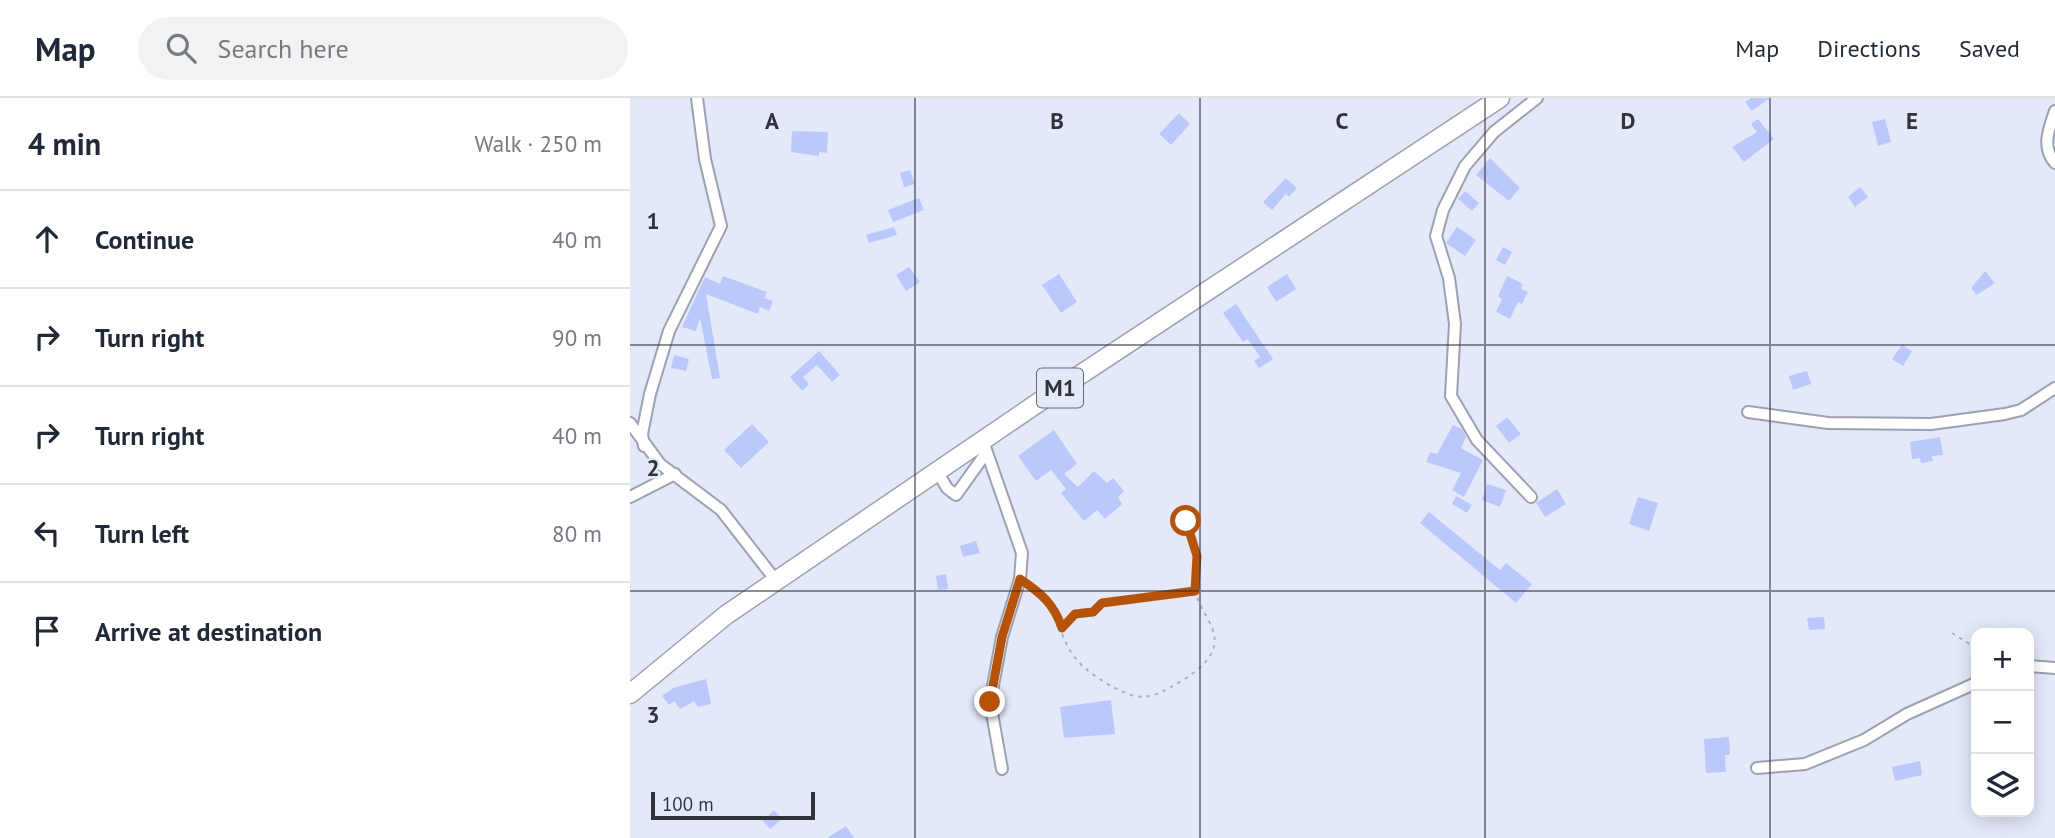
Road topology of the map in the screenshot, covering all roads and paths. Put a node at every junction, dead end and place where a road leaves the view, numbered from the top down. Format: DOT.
graph roads {
  1 [pos="696,98"];
  2 [pos="1500,98"];
  3 [pos="1537,98"];
  4 [pos="2055,111"];
  5 [pos="2055,163"];
  6 [pos="2055,388"];
  7 [pos="1748,412"];
  8 [pos="630,423"];
  9 [pos="644,446"];
  10 [pos="984,447"];
  11 [pos="937,471"];
  12 [pos="676,474"];
  13 [pos="1531,497"];
  14 [pos="630,498"];
  15 [pos="1184,517"];
  16 [pos="1020,579"];
  17 [pos="777,582"];
  18 [pos="1195,591"];
  19 [pos="1062,628"];
  20 [pos="1952,633"];
  21 [pos="1971,645"];
  22 [pos="2034,666"];
  23 [pos="2055,668"];
  24 [pos="1971,686"];
  25 [pos="630,694"];
  26 [pos="1758,768"];
  27 [pos="1002,769"];
  1 -- 9 [label="street"];
  2 -- 10 [label="highway, M1"];
  3 -- 13 [label="street"];
  4 -- 5 [label="street"];
  6 -- 7 [label="street"];
  8 -- 9 [label="street"];
  9 -- 12 [label="street"];
  10 -- 11 [label="highway, M1"];
  10 -- 11 [label="street"];
  10 -- 16 [label="street"];
  11 -- 17 [label="highway, M1"];
  12 -- 14 [label="street"];
  12 -- 17 [label="street"];
  15 -- 18 [label="path"];
  16 -- 19 [label="path"];
  16 -- 27 [label="street"];
  17 -- 25 [label="highway, M1"];
  18 -- 19 [label="path"];
  18 -- 19 [label="path"];
  20 -- 21 [label="path"];
  22 -- 23 [label="street"];
  24 -- 26 [label="street"];
}
